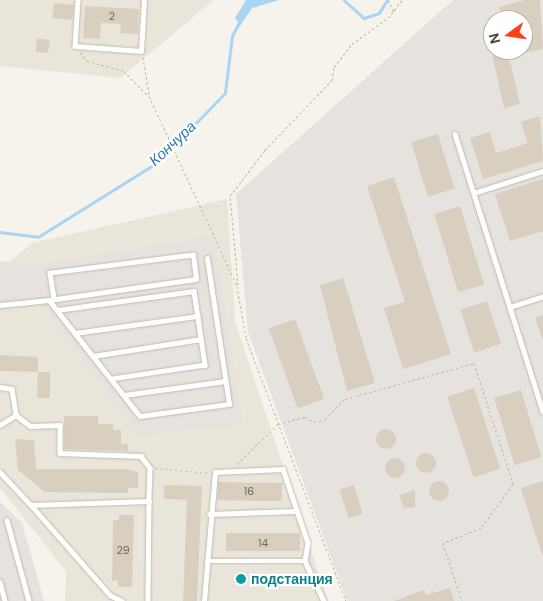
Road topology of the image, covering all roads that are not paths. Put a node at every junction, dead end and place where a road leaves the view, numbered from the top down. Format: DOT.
graph roads {
  1 [pos="78,0"];
  2 [pos="144,0"];
  3 [pos="455,134"];
  4 [pos="543,171"];
  5 [pos="474,193"];
  6 [pos="207,258"];
  7 [pos="543,296"];
  8 [pos="51,300"];
  9 [pos="0,305"];
  10 [pos="510,307"];
  11 [pos="57,310"];
  12 [pos="198,316"];
  13 [pos="75,333"];
  14 [pos="201,339"];
  15 [pos="93,356"];
  16 [pos="111,379"];
  17 [pos="225,381"];
  18 [pos="0,387"];
  19 [pos="124,395"];
  20 [pos="543,411"];
  21 [pos="16,415"];
  22 [pos="0,424"];
  23 [pos="0,472"];
  24 [pos="148,501"];
  25 [pos="31,505"];
  26 [pos="296,510"];
  27 [pos="209,514"];
  28 [pos="7,520"];
  29 [pos="207,561"];
  30 [pos="305,561"];
  31 [pos="0,582"];
  32 [pos="5,601"];
  33 [pos="29,601"];
  34 [pos="122,601"];
  35 [pos="148,601"];
  36 [pos="204,601"];
  37 [pos="324,601"];
  1 -- 2 [label="lane"];
  3 -- 5 [label="lane"];
  4 -- 5 [label="lane"];
  5 -- 10 [label="lane"];
  6 -- 17 [label="lane"];
  7 -- 10 [label="lane"];
  8 -- 8 [label="lane"];
  8 -- 9 [label="lane"];
  8 -- 11 [label="lane"];
  10 -- 20 [label="lane"];
  11 -- 12 [label="lane"];
  11 -- 13 [label="lane"];
  12 -- 13 [label="lane"];
  12 -- 14 [label="lane"];
  13 -- 15 [label="lane"];
  14 -- 15 [label="lane"];
  14 -- 16 [label="lane"];
  15 -- 16 [label="lane"];
  16 -- 19 [label="lane"];
  17 -- 19 [label="lane"];
  17 -- 19 [label="lane"];
  18 -- 21 [label="lane"];
  21 -- 22 [label="lane"];
  21 -- 24 [label="lane"];
  23 -- 25 [label="lane"];
  24 -- 25 [label="lane"];
  24 -- 35 [label="lane"];
  25 -- 34 [label="lane"];
  26 -- 27 [label="lane"];
  26 -- 27 [label="lane"];
  26 -- 30 [label="lane"];
  27 -- 29 [label="lane"];
  28 -- 33 [label="lane"];
  29 -- 30 [label="lane"];
  29 -- 36 [label="lane"];
  30 -- 37 [label="lane"];
  31 -- 32 [label="lane"];
}
